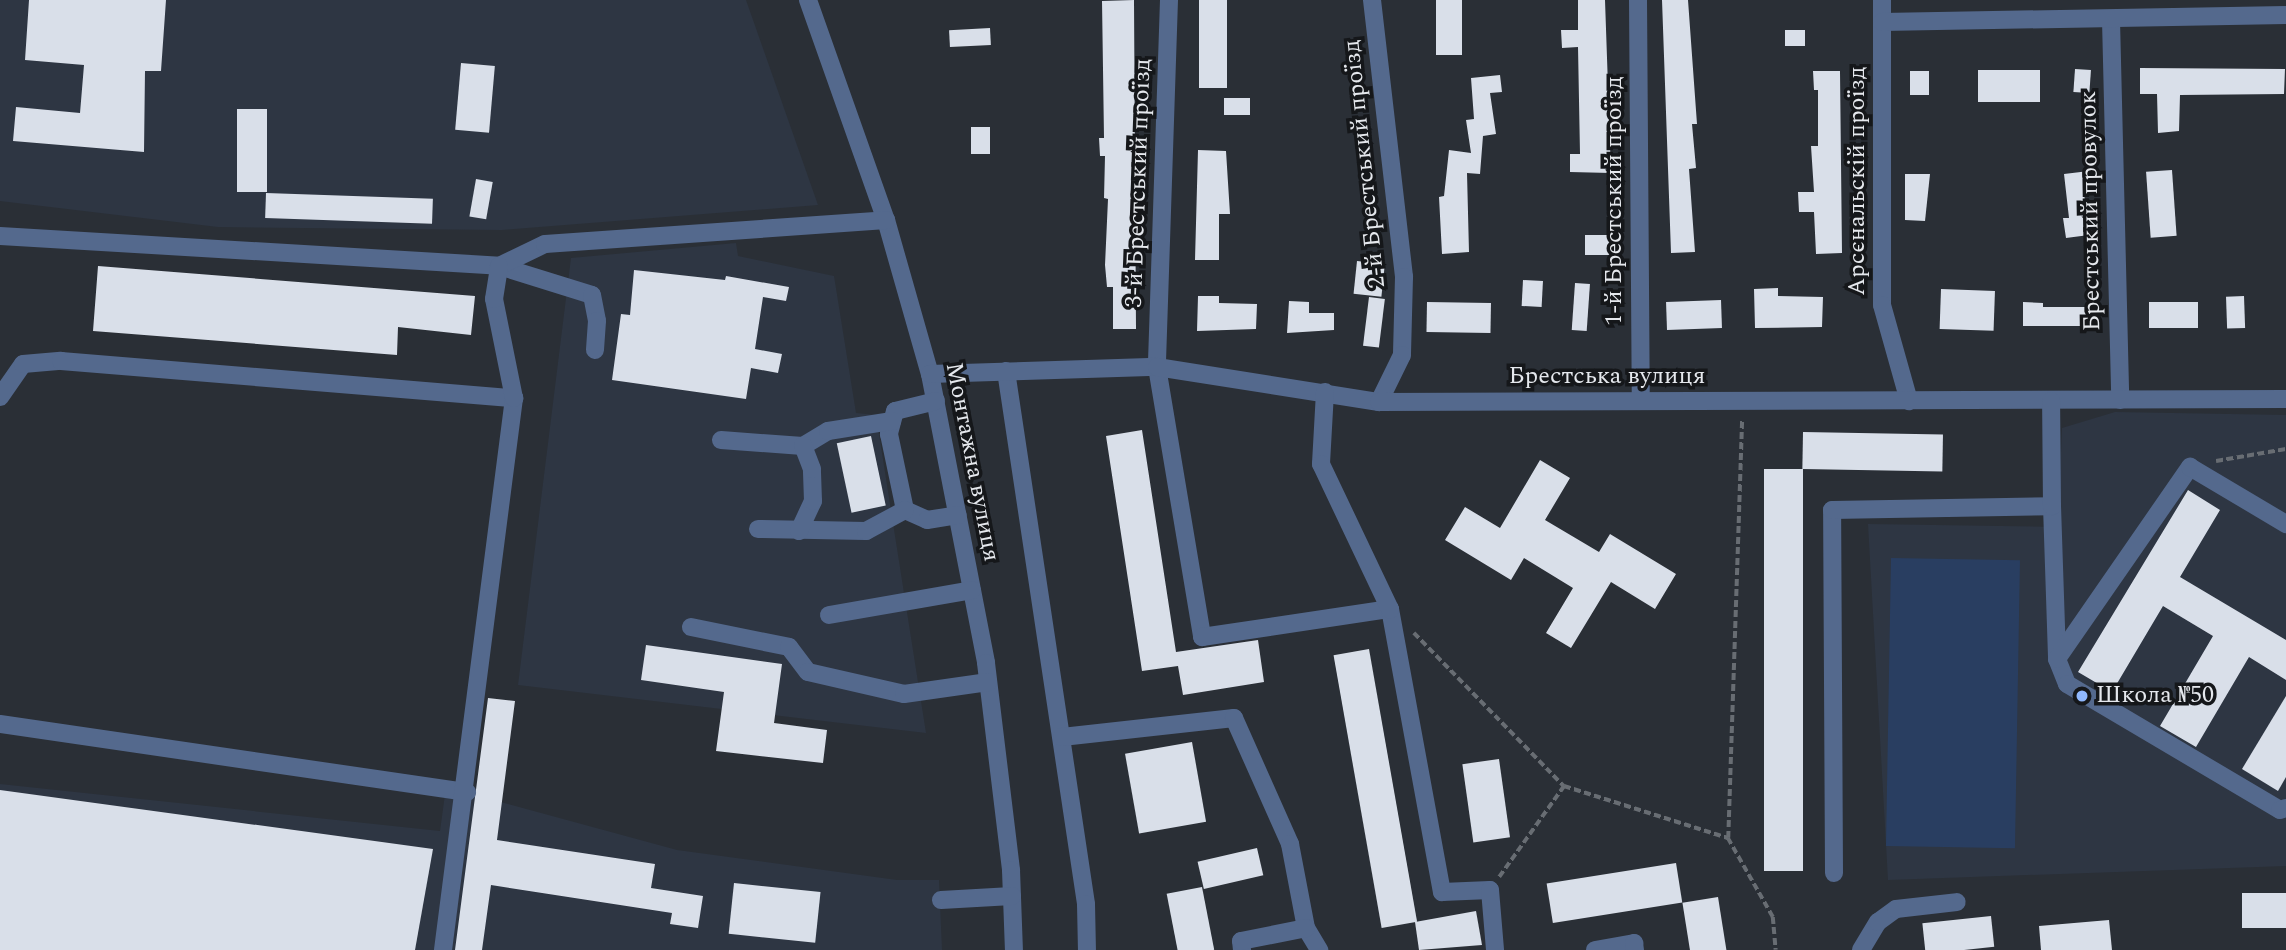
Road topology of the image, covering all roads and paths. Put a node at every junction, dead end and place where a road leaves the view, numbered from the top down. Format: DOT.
graph roads {
  1 [pos="808,0"];
  2 [pos="1170,0"];
  3 [pos="1372,0"];
  4 [pos="1638,0"];
  5 [pos="1882,0"];
  6 [pos="2286,15"];
  7 [pos="2111,20"];
  8 [pos="1882,22"];
  9 [pos="886,220"];
  10 [pos="0,236"];
  11 [pos="499,266"];
  12 [pos="594,350"];
  13 [pos="1157,367"];
  14 [pos="1006,370"];
  15 [pos="930,373"];
  16 [pos="1325,392"];
  17 [pos="0,397"];
  18 [pos="514,398"];
  19 [pos="2286,399"];
  20 [pos="2120,400"];
  21 [pos="936,401"];
  22 [pos="1641,401"];
  23 [pos="1909,401"];
  24 [pos="2051,401"];
  25 [pos="1379,402"];
  26 [pos="1742,418"];
  27 [pos="892,421"];
  28 [pos="721,440"];
  29 [pos="803,446"];
  30 [pos="2286,449"];
  31 [pos="2190,467"];
  32 [pos="2052,506"];
  33 [pos="905,510"];
  34 [pos="958,514"];
  35 [pos="2286,524"];
  36 [pos="758,529"];
  37 [pos="799,531"];
  38 [pos="972,590"];
  39 [pos="1390,609"];
  40 [pos="829,615"];
  41 [pos="691,627"];
  42 [pos="2057,659"];
  43 [pos="988,682"];
  44 [pos="0,724"];
  45 [pos="1062,737"];
  46 [pos="1564,786"];
  47 [pos="467,792"];
  48 [pos="2286,808"];
  49 [pos="1728,838"];
  50 [pos="1834,873"];
  51 [pos="1490,890"];
  52 [pos="1012,896"];
  53 [pos="941,900"];
  54 [pos="1957,902"];
  55 [pos="1306,928"];
  56 [pos="443,950"];
  57 [pos="1014,950"];
  58 [pos="1087,950"];
  59 [pos="1242,950"];
  60 [pos="1319,950"];
  61 [pos="1495,950"];
  62 [pos="1595,950"];
  63 [pos="1635,950"];
  64 [pos="1776,950"];
  65 [pos="1861,950"];
  1 -- 9 [label="street, Монтажна вулиця"];
  2 -- 13 [label="street, 3-й Брестський проїзд"];
  3 -- 25 [label="street, 2-й Брестський проїзд"];
  4 -- 22 [label="street, 1-й Брестський проїзд"];
  5 -- 8 [label="street, Арсєнальскій проїзд"];
  6 -- 7 [label="street"];
  7 -- 8 [label="street"];
  7 -- 20 [label="street, Брестський провулок"];
  8 -- 23 [label="street, Арсєнальскій проїзд"];
  9 -- 11 [label="street"];
  9 -- 15 [label="street, Монтажна вулиця"];
  10 -- 11 [label="street"];
  11 -- 12 [label="street"];
  11 -- 18 [label="street"];
  13 -- 14 [label="street, Брестська вулиця"];
  13 -- 16 [label="street, Брестська вулиця"];
  13 -- 39 [label="street, 3-й Брестський проїзд"];
  14 -- 15 [label="street, Брестська вулиця"];
  14 -- 45 [label="street"];
  15 -- 21 [label="street, Монтажна вулиця"];
  16 -- 25 [label="street, Брестська вулиця"];
  16 -- 39 [label="street"];
  17 -- 18 [label="street"];
  18 -- 47 [label="street"];
  19 -- 20 [label="street, Брестська вулиця"];
  20 -- 24 [label="street, Брестська вулиця"];
  21 -- 27 [label="street"];
  21 -- 34 [label="street, Монтажна вулиця"];
  22 -- 23 [label="street, Брестська вулиця"];
  22 -- 25 [label="street, Брестська вулиця"];
  23 -- 24 [label="street, Брестська вулиця"];
  24 -- 32 [label="street"];
  26 -- 49 [label="path"];
  27 -- 29 [label="street"];
  27 -- 33 [label="street"];
  28 -- 29 [label="street"];
  29 -- 37 [label="street"];
  30 -- 31 [label="path"];
  31 -- 35 [label="street"];
  31 -- 42 [label="street"];
  32 -- 42 [label="street"];
  32 -- 50 [label="street"];
  33 -- 34 [label="street"];
  33 -- 37 [label="street"];
  34 -- 38 [label="street, Монтажна вулиця"];
  36 -- 37 [label="street"];
  38 -- 40 [label="street"];
  38 -- 43 [label="street, Монтажна вулиця"];
  39 -- 46 [label="path"];
  39 -- 51 [label="street"];
  41 -- 43 [label="street"];
  42 -- 48 [label="street"];
  43 -- 52 [label="street, Монтажна вулиця"];
  44 -- 47 [label="street"];
  45 -- 55 [label="street"];
  45 -- 58 [label="street"];
  46 -- 49 [label="path"];
  46 -- 51 [label="path"];
  47 -- 56 [label="street"];
  49 -- 64 [label="path"];
  51 -- 61 [label="street"];
  52 -- 53 [label="street"];
  52 -- 57 [label="street, Монтажна вулиця"];
  54 -- 65 [label="street"];
  55 -- 59 [label="street"];
  55 -- 60 [label="street"];
  62 -- 63 [label="street"];
}
